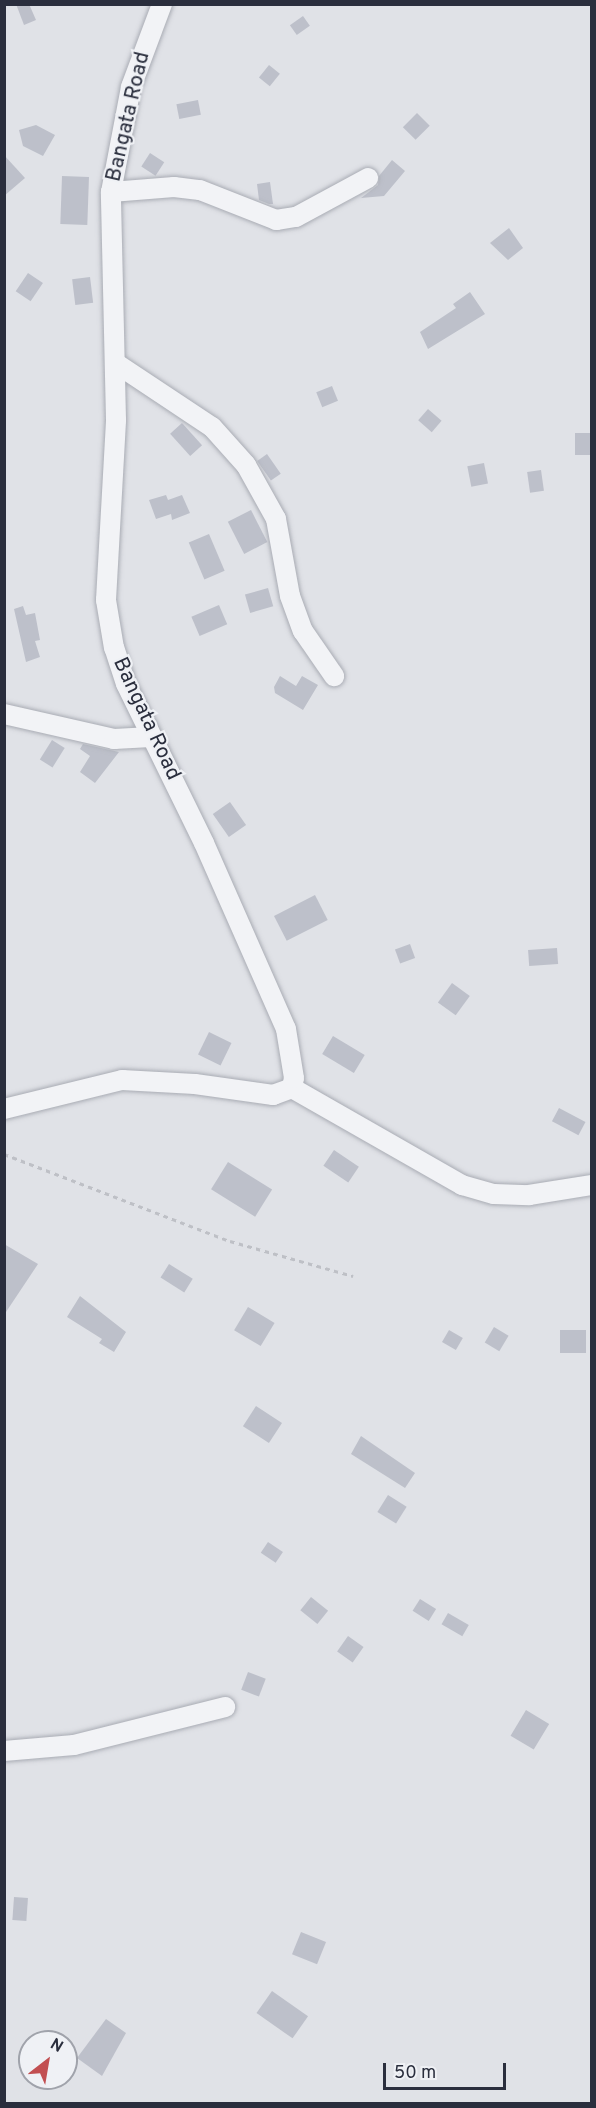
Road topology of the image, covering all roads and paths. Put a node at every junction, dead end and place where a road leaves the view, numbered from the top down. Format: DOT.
graph roads {
  1 [pos="162,4"];
  2 [pos="368,178"];
  3 [pos="111,192"];
  4 [pos="117,364"];
  5 [pos="334,676"];
  6 [pos="4,714"];
  7 [pos="151,737"];
  8 [pos="292,1088"];
  9 [pos="4,1109"];
  10 [pos="4,1154"];
  11 [pos="591,1185"];
  12 [pos="353,1276"];
  13 [pos="225,1707"];
  14 [pos="4,1751"];
  1 -- 3 [label="street, Bangata Road"];
  2 -- 3 [label="street"];
  3 -- 4 [label="street, Bangata Road"];
  4 -- 5 [label="street"];
  4 -- 7 [label="street, Bangata Road"];
  6 -- 7 [label="street"];
  7 -- 8 [label="street, Bangata Road"];
  8 -- 9 [label="street"];
  8 -- 11 [label="street"];
  10 -- 12 [label="path"];
  13 -- 14 [label="street"];
}
